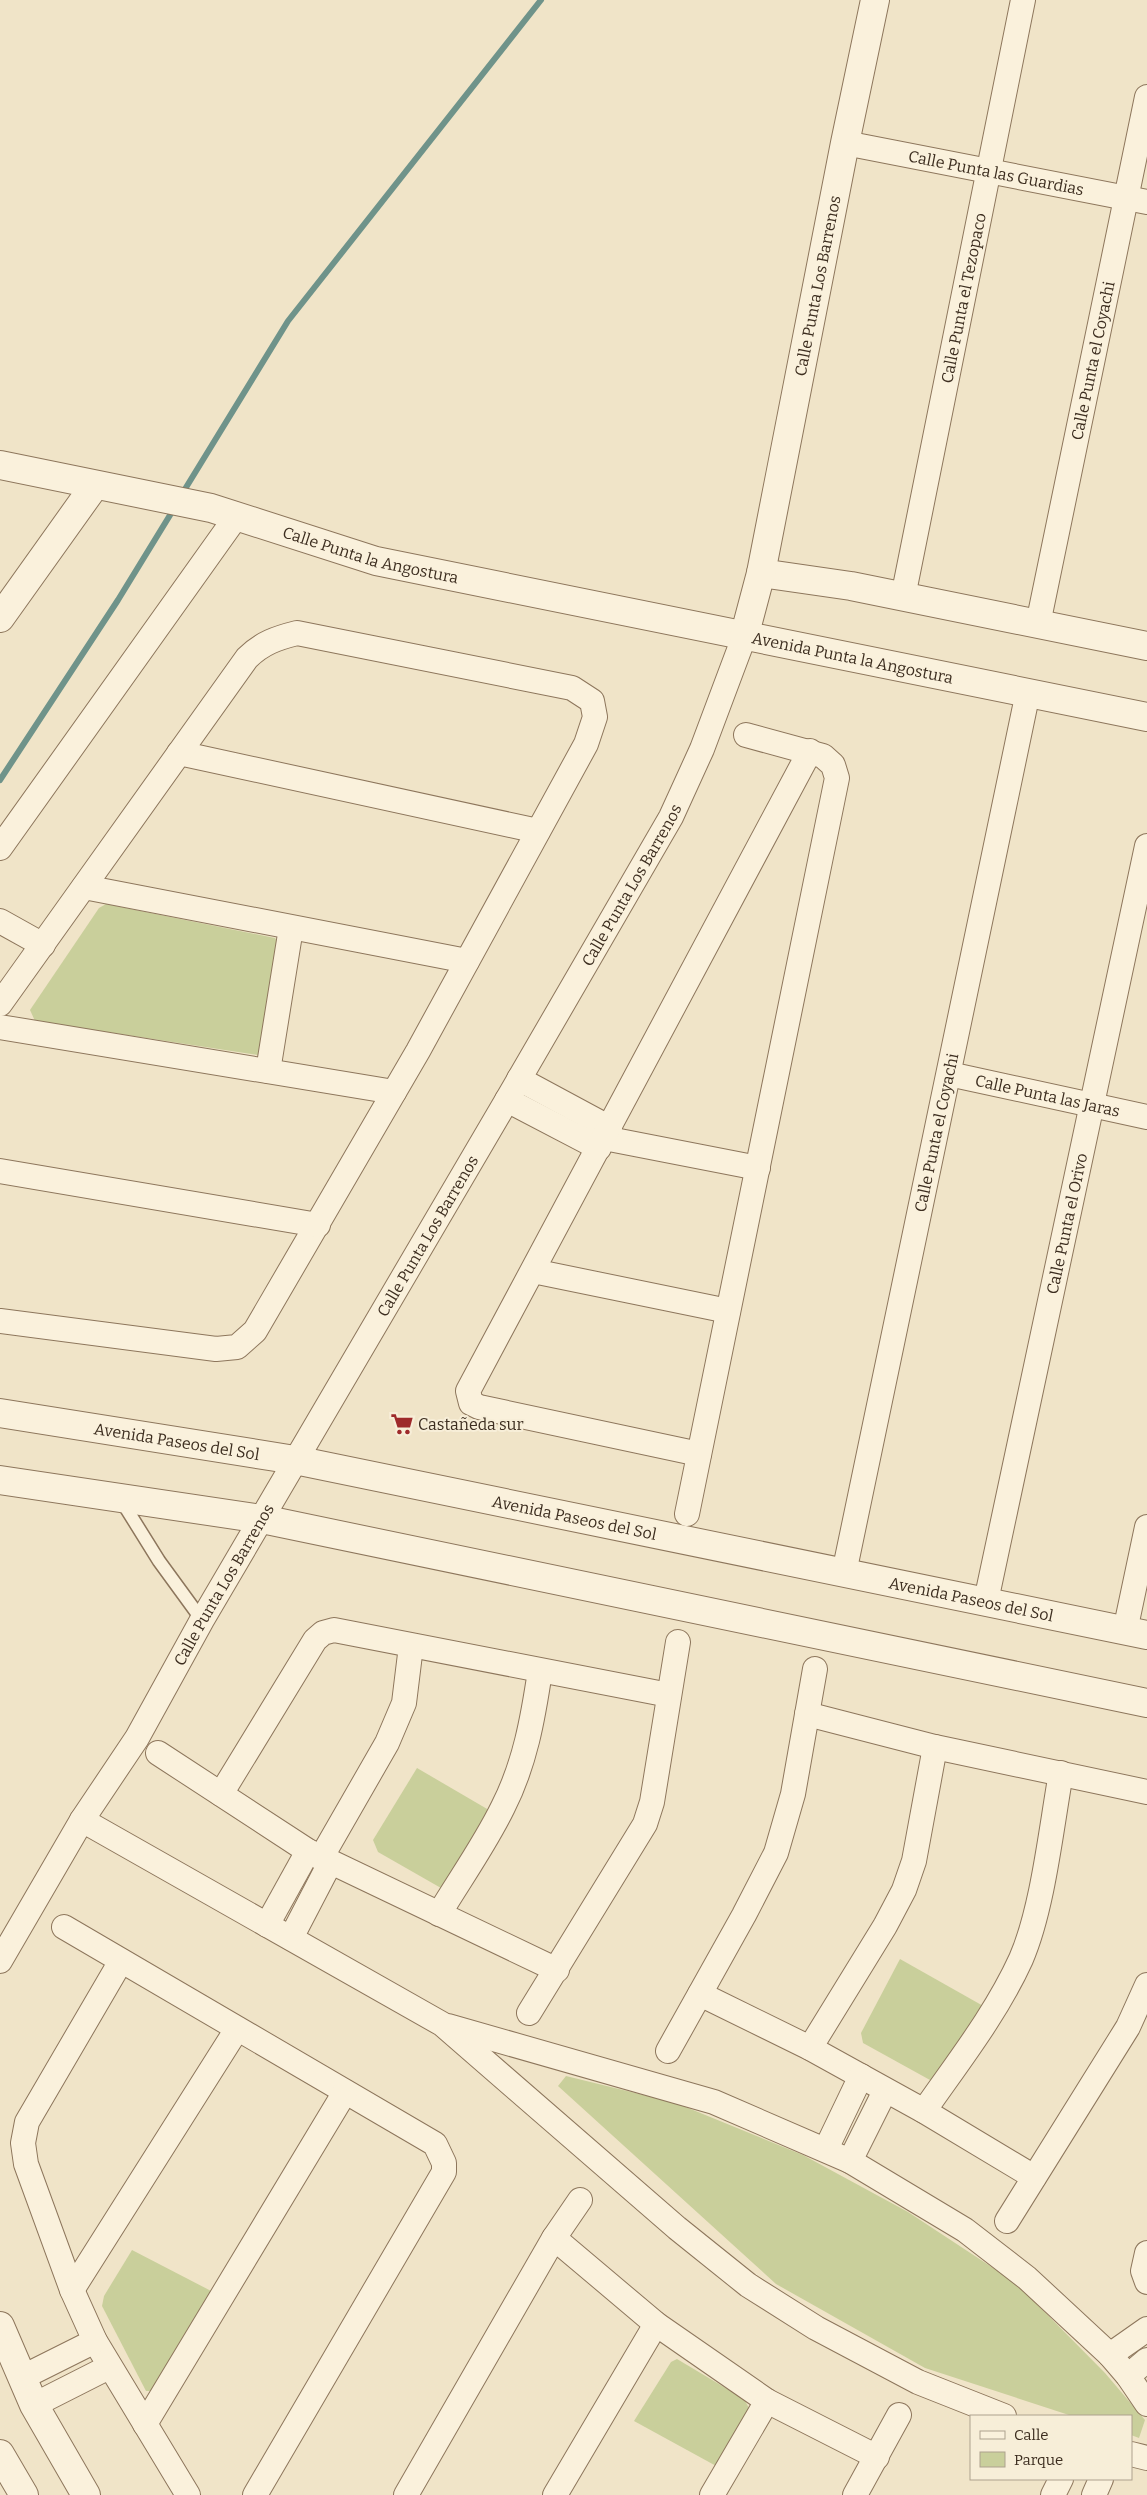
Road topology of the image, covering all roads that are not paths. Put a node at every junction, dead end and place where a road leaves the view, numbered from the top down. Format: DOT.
graph roads {
  1 [pos="875,0"];
  2 [pos="1023,0"];
  3 [pos="1147,97"];
  4 [pos="845,143"];
  5 [pos="988,171"];
  6 [pos="1136,200"];
  7 [pos="0,465"];
  8 [pos="95,485"];
  9 [pos="224,512"];
  10 [pos="761,573"];
  11 [pos="903,597"];
  12 [pos="0,618"];
  13 [pos="1038,624"];
  14 [pos="744,637"];
  15 [pos="1147,646"];
  16 [pos="1028,692"];
  17 [pos="1147,718"];
  18 [pos="746,735"];
  19 [pos="810,751"];
  20 [pos="179,753"];
  21 [pos="538,831"];
  22 [pos="1147,846"];
  23 [pos="0,848"];
  24 [pos="84,887"];
  25 [pos="0,921"];
  26 [pos="291,928"];
  27 [pos="43,945"];
  28 [pos="467,961"];
  29 [pos="0,1004"];
  30 [pos="0,1027"];
  31 [pos="268,1071"];
  32 [pos="949,1074"];
  33 [pos="518,1079"];
  34 [pos="394,1092"];
  35 [pos="507,1100"];
  36 [pos="1092,1105"];
  37 [pos="1147,1117"];
  38 [pos="604,1138"];
  39 [pos="758,1168"];
  40 [pos="0,1172"];
  41 [pos="318,1225"];
  42 [pos="533,1271"];
  43 [pos="728,1311"];
  44 [pos="0,1321"];
  45 [pos="0,1413"];
  46 [pos="699,1454"];
  47 [pos="295,1460"];
  48 [pos="0,1480"];
  49 [pos="120,1498"];
  50 [pos="687,1514"];
  51 [pos="262,1519"];
  52 [pos="1147,1527"];
  53 [pos="844,1572"];
  54 [pos="986,1601"];
  55 [pos="202,1620"];
  56 [pos="1136,1633"];
  57 [pos="678,1642"];
  58 [pos="411,1646"];
  59 [pos="815,1669"];
  60 [pos="540,1671"];
  61 [pos="669,1695"];
  62 [pos="1147,1703"];
  63 [pos="806,1714"];
  64 [pos="935,1747"];
  65 [pos="158,1753"];
  66 [pos="1061,1773"];
  67 [pos="1147,1792"];
  68 [pos="221,1794"];
  69 [pos="82,1820"];
  70 [pos="320,1857"];
  71 [pos="439,1914"];
  72 [pos="267,1925"];
  73 [pos="64,1928"];
  74 [pos="291,1938"];
  75 [pos="0,1961"];
  76 [pos="121,1961"];
  77 [pos="557,1970"];
  78 [pos="1147,1985"];
  79 [pos="700,1994"];
  80 [pos="529,2014"];
  81 [pos="442,2024"];
  82 [pos="236,2028"];
  83 [pos="810,2048"];
  84 [pos="668,2051"];
  85 [pos="861,2076"];
  86 [pos="885,2091"];
  87 [pos="345,2092"];
  88 [pos="924,2111"];
  89 [pos="826,2150"];
  90 [pos="850,2161"];
  91 [pos="1034,2177"];
  92 [pos="580,2200"];
  93 [pos="1007,2221"];
  94 [pos="554,2238"];
  95 [pos="1147,2253"];
  96 [pos="1147,2282"];
  97 [pos="72,2290"];
  98 [pos="656,2324"];
  99 [pos="0,2326"];
  100 [pos="1147,2329"];
  101 [pos="95,2341"];
  102 [pos="1110,2355"];
  103 [pos="1147,2360"];
  104 [pos="109,2367"];
  105 [pos="1128,2376"];
  106 [pos="21,2378"];
  107 [pos="767,2401"];
  108 [pos="1147,2404"];
  109 [pos="34,2405"];
  110 [pos="899,2415"];
  111 [pos="1001,2415"];
  112 [pos="145,2424"];
  113 [pos="0,2454"];
  114 [pos="1132,2454"];
  115 [pos="877,2457"];
  116 [pos="1147,2458"];
  117 [pos="1061,2480"];
  118 [pos="1101,2480"];
  119 [pos="24,2495"];
  120 [pos="86,2495"];
  121 [pos="188,2495"];
  122 [pos="255,2495"];
  123 [pos="406,2495"];
  124 [pos="555,2495"];
  125 [pos="712,2495"];
  126 [pos="855,2495"];
  127 [pos="1054,2495"];
  128 [pos="1094,2495"];
  1 -- 4 [label="street, Calle Punta Los Barrenos"];
  2 -- 5 [label="street, Calle Punta el Tezopaco"];
  3 -- 6 [label="street, Calle Punta el Coyachi"];
  4 -- 5 [label="street, Calle Punta las Guardias"];
  4 -- 10 [label="street, Calle Punta Los Barrenos"];
  5 -- 6 [label="street, Calle Punta las Guardias"];
  5 -- 11 [label="street, Calle Punta el Tezopaco"];
  6 -- 13 [label="street, Calle Punta el Coyachi"];
  7 -- 8 [label="street, Calle Punta la Angostura"];
  8 -- 9 [label="street, Calle Punta la Angostura"];
  8 -- 12 [label="street"];
  9 -- 14 [label="street, Calle Punta la Angostura"];
  9 -- 23 [label="street"];
  10 -- 11 [label="street"];
  10 -- 14 [label="street, Avenida Punta la Angostura"];
  11 -- 13 [label="street"];
  13 -- 15 [label="street"];
  14 -- 16 [label="street, Avenida Punta la Angostura"];
  14 -- 33 [label="street, Calle Punta Los Barrenos"];
  16 -- 17 [label="street, Avenida Punta la Angostura"];
  16 -- 32 [label="street, Calle Punta el Coyachi"];
  18 -- 19 [label="street"];
  19 -- 38 [label="street"];
  19 -- 39 [label="street"];
  20 -- 21 [label="street"];
  20 -- 21 [label="street"];
  20 -- 24 [label="street"];
  21 -- 28 [label="street"];
  22 -- 36 [label="street, Calle Punta el Orivo"];
  24 -- 26 [label="street"];
  24 -- 27 [label="street"];
  25 -- 27 [label="street"];
  26 -- 28 [label="street"];
  26 -- 31 [label="street"];
  27 -- 29 [label="street"];
  28 -- 34 [label="street"];
  30 -- 31 [label="street"];
  31 -- 34 [label="street"];
  32 -- 36 [label="street, Calle Punta las Jaras"];
  32 -- 53 [label="street, Calle Punta el Coyachi"];
  33 -- 35 [label="street, Calle Punta Los Barrenos"];
  33 -- 38 [label="street"];
  34 -- 41 [label="street"];
  35 -- 38 [label="street"];
  35 -- 47 [label="street, Calle Punta Los Barrenos"];
  36 -- 37 [label="street, Calle Punta las Jaras"];
  36 -- 54 [label="street, Calle Punta el Orivo"];
  38 -- 39 [label="street"];
  38 -- 42 [label="street"];
  39 -- 43 [label="street"];
  40 -- 41 [label="street"];
  41 -- 44 [label="street"];
  42 -- 43 [label="street"];
  42 -- 46 [label="street"];
  43 -- 46 [label="street"];
  45 -- 47 [label="street, Avenida Paseos del Sol"];
  46 -- 50 [label="street"];
  47 -- 51 [label="street, Calle Punta Los Barrenos"];
  47 -- 53 [label="street, Avenida Paseos del Sol"];
  48 -- 49 [label="street"];
  49 -- 51 [label="street"];
  49 -- 55 [label="lane"];
  51 -- 55 [label="street, Calle Punta Los Barrenos"];
  51 -- 62 [label="street"];
  52 -- 56 [label="street"];
  53 -- 54 [label="street, Avenida Paseos del Sol"];
  54 -- 56 [label="street, Avenida Paseos del Sol"];
  55 -- 69 [label="street, Calle Punta Los Barrenos"];
  57 -- 61 [label="street"];
  58 -- 60 [label="street"];
  58 -- 68 [label="street"];
  58 -- 70 [label="street"];
  59 -- 63 [label="street"];
  60 -- 61 [label="street"];
  60 -- 71 [label="street"];
  61 -- 77 [label="street"];
  63 -- 64 [label="street"];
  63 -- 79 [label="street"];
  64 -- 66 [label="street"];
  64 -- 83 [label="street"];
  65 -- 68 [label="street"];
  66 -- 67 [label="street"];
  66 -- 88 [label="street"];
  68 -- 70 [label="street"];
  69 -- 72 [label="street"];
  69 -- 75 [label="street, Calle Punta Los Barrenos"];
  70 -- 71 [label="street"];
  70 -- 72 [label="street"];
  70 -- 74 [label="street"];
  71 -- 77 [label="street"];
  72 -- 74 [label="street"];
  73 -- 76 [label="street"];
  74 -- 81 [label="street"];
  76 -- 82 [label="street"];
  76 -- 97 [label="street"];
  77 -- 80 [label="street"];
  78 -- 91 [label="street"];
  79 -- 83 [label="street"];
  79 -- 84 [label="street"];
  81 -- 89 [label="street"];
  81 -- 111 [label="street"];
  82 -- 87 [label="street"];
  82 -- 97 [label="street"];
  83 -- 85 [label="street"];
  85 -- 86 [label="street"];
  85 -- 89 [label="street"];
  86 -- 88 [label="street"];
  86 -- 90 [label="street"];
  87 -- 112 [label="street"];
  87 -- 122 [label="street"];
  88 -- 91 [label="street"];
  89 -- 90 [label="street"];
  90 -- 102 [label="street"];
  91 -- 93 [label="street"];
  92 -- 94 [label="street"];
  94 -- 98 [label="street"];
  94 -- 123 [label="street"];
  95 -- 96 [label="street"];
  97 -- 101 [label="street"];
  98 -- 107 [label="street"];
  98 -- 124 [label="street"];
  99 -- 106 [label="street"];
  100 -- 102 [label="street"];
  101 -- 104 [label="street"];
  101 -- 106 [label="street"];
  102 -- 105 [label="street"];
  103 -- 105 [label="street"];
  104 -- 109 [label="street"];
  104 -- 112 [label="street"];
  105 -- 108 [label="street"];
  106 -- 109 [label="street"];
  107 -- 115 [label="street"];
  107 -- 125 [label="street"];
  109 -- 120 [label="street"];
  110 -- 115 [label="street"];
  112 -- 121 [label="street"];
  113 -- 119 [label="street"];
  114 -- 116 [label="street"];
  115 -- 126 [label="street"];
  117 -- 127 [label="street"];
  118 -- 128 [label="street"];
}
